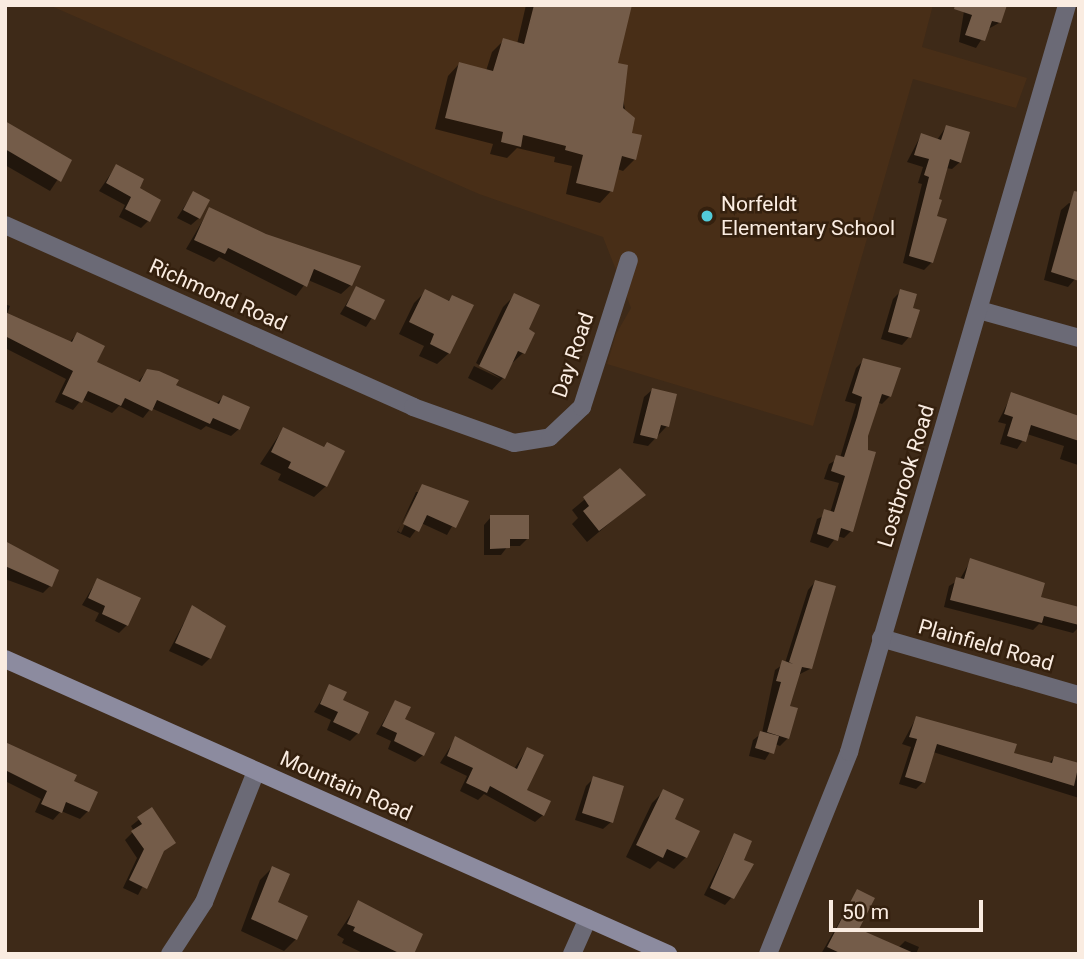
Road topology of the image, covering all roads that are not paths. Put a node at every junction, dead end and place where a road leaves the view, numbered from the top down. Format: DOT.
graph roads {
  1 [pos="1067,5"];
  2 [pos="5,225"];
  3 [pos="629,260"];
  4 [pos="979,310"];
  5 [pos="1079,338"];
  6 [pos="413,407"];
  7 [pos="881,638"];
  8 [pos="5,659"];
  9 [pos="1079,695"];
  10 [pos="256,771"];
  11 [pos="588,918"];
  12 [pos="170,954"];
  13 [pos="572,954"];
  14 [pos="668,954"];
  15 [pos="768,954"];
  1 -- 4 [label="street, Lostbrook Road"];
  2 -- 6 [label="street, Richmond Road"];
  3 -- 6 [label="street, Day Road"];
  4 -- 5 [label="street"];
  4 -- 7 [label="street, Lostbrook Road"];
  7 -- 9 [label="street, Plainfield Road"];
  7 -- 15 [label="street, Lostbrook Road"];
  8 -- 10 [label="main road, Mountain Road"];
  10 -- 11 [label="main road, Mountain Road"];
  10 -- 12 [label="street"];
  11 -- 13 [label="street"];
  11 -- 14 [label="main road, Mountain Road"];
}
